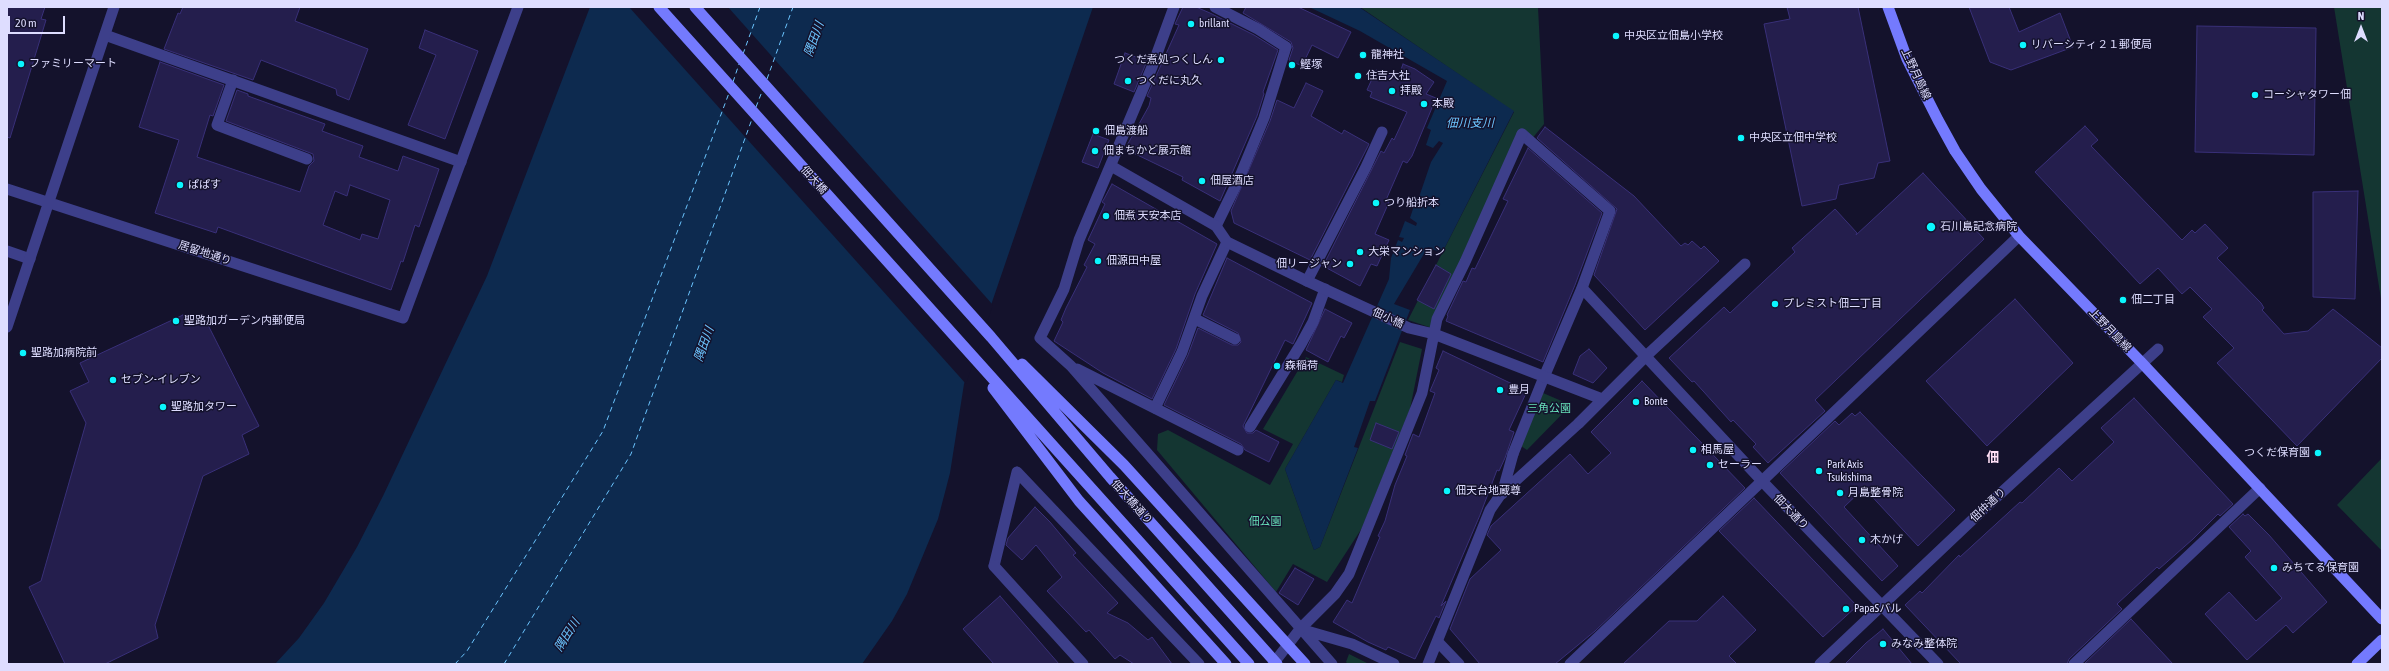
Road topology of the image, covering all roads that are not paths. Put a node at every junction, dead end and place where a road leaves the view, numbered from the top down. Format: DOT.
graph roads {
  1 [pos="114,7"];
  2 [pos="518,7"];
  3 [pos="659,7"];
  4 [pos="695,7"];
  5 [pos="1174,7"];
  6 [pos="1215,7"];
  7 [pos="1888,7"];
  8 [pos="105,34"];
  9 [pos="233,80"];
  10 [pos="1382,132"];
  11 [pos="307,159"];
  12 [pos="461,162"];
  13 [pos="1111,166"];
  14 [pos="7,188"];
  15 [pos="48,202"];
  16 [pos="1216,226"];
  17 [pos="2019,236"];
  18 [pos="1228,242"];
  19 [pos="7,251"];
  20 [pos="30,259"];
  21 [pos="1745,264"];
  22 [pos="1307,281"];
  23 [pos="1582,288"];
  24 [pos="1325,289"];
  25 [pos="1195,319"];
  26 [pos="7,327"];
  27 [pos="1434,334"];
  28 [pos="991,337"];
  29 [pos="1235,339"];
  30 [pos="2158,349"];
  31 [pos="969,353"];
  32 [pos="1645,357"];
  33 [pos="2142,363"];
  34 [pos="1071,366"];
  35 [pos="1544,377"];
  36 [pos="1602,399"];
  37 [pos="1154,408"];
  38 [pos="1250,427"];
  39 [pos="1238,450"];
  40 [pos="1762,481"];
  41 [pos="2260,488"];
  42 [pos="1501,494"];
  43 [pos="1883,604"];
  44 [pos="2382,619"];
  45 [pos="1300,629"];
  46 [pos="2382,640"];
  47 [pos="1438,642"];
  48 [pos="1083,664"];
  49 [pos="1199,664"];
  50 [pos="1226,664"];
  51 [pos="1249,664"];
  52 [pos="1273,664"];
  53 [pos="1277,664"];
  54 [pos="1305,664"];
  55 [pos="1332,664"];
  56 [pos="1394,664"];
  57 [pos="1428,664"];
  58 [pos="1459,664"];
  59 [pos="1570,664"];
  60 [pos="1820,664"];
  61 [pos="1938,664"];
  62 [pos="2074,664"];
  63 [pos="2357,664"];
  1 -- 8 [label="street"];
  2 -- 12 [label="street"];
  3 -- 31 [label="main road, 佃大橋"];
  4 -- 28 [label="main road"];
  5 -- 13 [label="street"];
  6 -- 16 [label="street"];
  7 -- 17 [label="main road, 上野月島線"];
  8 -- 9 [label="street"];
  8 -- 15 [label="street"];
  9 -- 11 [label="street"];
  9 -- 12 [label="street"];
  10 -- 22 [label="street"];
  12 -- 15 [label="street, 居留地通り"];
  13 -- 16 [label="street"];
  13 -- 34 [label="street"];
  14 -- 15 [label="street, 居留地通り"];
  15 -- 20 [label="street"];
  16 -- 18 [label="street"];
  17 -- 33 [label="main road, 上野月島線"];
  17 -- 40 [label="street"];
  18 -- 22 [label="street, 佃小橋"];
  18 -- 25 [label="street"];
  19 -- 20 [label="street"];
  20 -- 26 [label="street"];
  21 -- 32 [label="street"];
  22 -- 24 [label="street, 佃小橋"];
  23 -- 27 [label="street"];
  23 -- 32 [label="street, 佃大通り"];
  23 -- 35 [label="street"];
  24 -- 27 [label="street, 佃小橋"];
  24 -- 38 [label="street"];
  25 -- 29 [label="street"];
  25 -- 37 [label="street"];
  27 -- 35 [label="street, 佃小橋"];
  27 -- 45 [label="street"];
  28 -- 53 [label="main road, 佃大橋通り"];
  28 -- 54 [label="main road"];
  30 -- 33 [label="street, 佃仲通り"];
  31 -- 50 [label="main road"];
  31 -- 51 [label="main road, 佃大橋通り"];
  32 -- 36 [label="street"];
  32 -- 40 [label="street, 佃大通り"];
  33 -- 41 [label="main road, 上野月島線"];
  33 -- 43 [label="street, 佃仲通り"];
  34 -- 37 [label="street"];
  34 -- 45 [label="street"];
  35 -- 36 [label="street, 佃小橋"];
  35 -- 42 [label="street"];
  36 -- 42 [label="street"];
  37 -- 39 [label="street"];
  40 -- 43 [label="street, 佃大通り"];
  40 -- 59 [label="street"];
  41 -- 44 [label="main road, 上野月島線"];
  41 -- 62 [label="street"];
  42 -- 47 [label="street"];
  43 -- 60 [label="street, 佃仲通り"];
  43 -- 61 [label="street, 佃大通り"];
  45 -- 52 [label="street"];
  45 -- 55 [label="street"];
  45 -- 56 [label="street"];
  46 -- 63 [label="main road"];
  47 -- 57 [label="street"];
  47 -- 58 [label="street"];
  48 -- 49 [label="street"];
}
